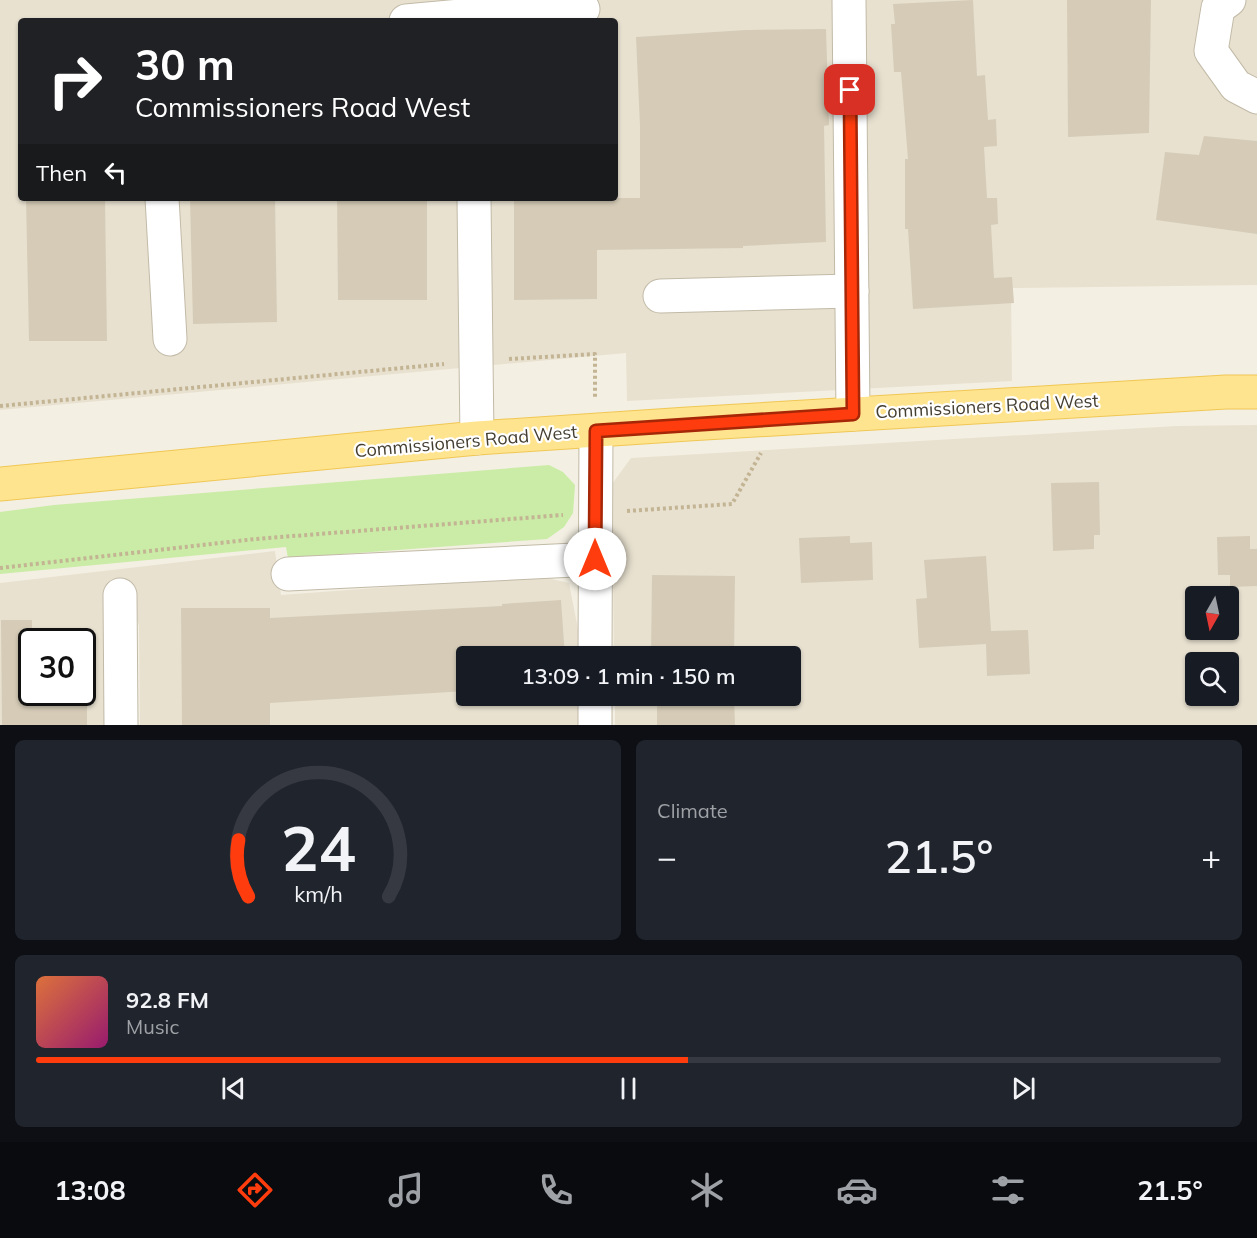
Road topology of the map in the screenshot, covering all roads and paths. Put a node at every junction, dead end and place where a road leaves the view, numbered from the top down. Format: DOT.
graph roads {
  1 [pos="849,0"];
  2 [pos="1229,0"];
  3 [pos="583,9"];
  4 [pos="472,18"];
  5 [pos="1257,97"];
  6 [pos="162,201"];
  7 [pos="474,201"];
  8 [pos="852,291"];
  9 [pos="660,296"];
  10 [pos="170,339"];
  11 [pos="476,361"];
  12 [pos="1257,392"];
  13 [pos="0,406"];
  14 [pos="853,414"];
  15 [pos="781,419"];
  16 [pos="596,431"];
  17 [pos="477,438"];
  18 [pos="0,484"];
  19 [pos="596,513"];
  20 [pos="595,559"];
  21 [pos="288,574"];
  22 [pos="120,595"];
  23 [pos="595,646"];
  24 [pos="595,706"];
  25 [pos="121,725"];
  26 [pos="595,725"];
  1 -- 8 [label="street"];
  2 -- 5 [label="street"];
  3 -- 4 [label="street"];
  6 -- 10 [label="street"];
  7 -- 11 [label="street"];
  8 -- 9 [label="street"];
  8 -- 14 [label="street"];
  11 -- 13 [label="path"];
  11 -- 16 [label="path"];
  11 -- 17 [label="street"];
  12 -- 14 [label="main road, Commissioners Road West"];
  14 -- 15 [label="main road, Commissioners Road West"];
  15 -- 16 [label="main road, Commissioners Road West"];
  15 -- 19 [label="path"];
  16 -- 17 [label="main road, Commissioners Road West"];
  16 -- 19 [label="street"];
  17 -- 18 [label="main road, Commissioners Road West"];
  19 -- 20 [label="street"];
  20 -- 21 [label="street"];
  20 -- 23 [label="street"];
  22 -- 25 [label="street"];
  24 -- 26 [label="street"];
}
